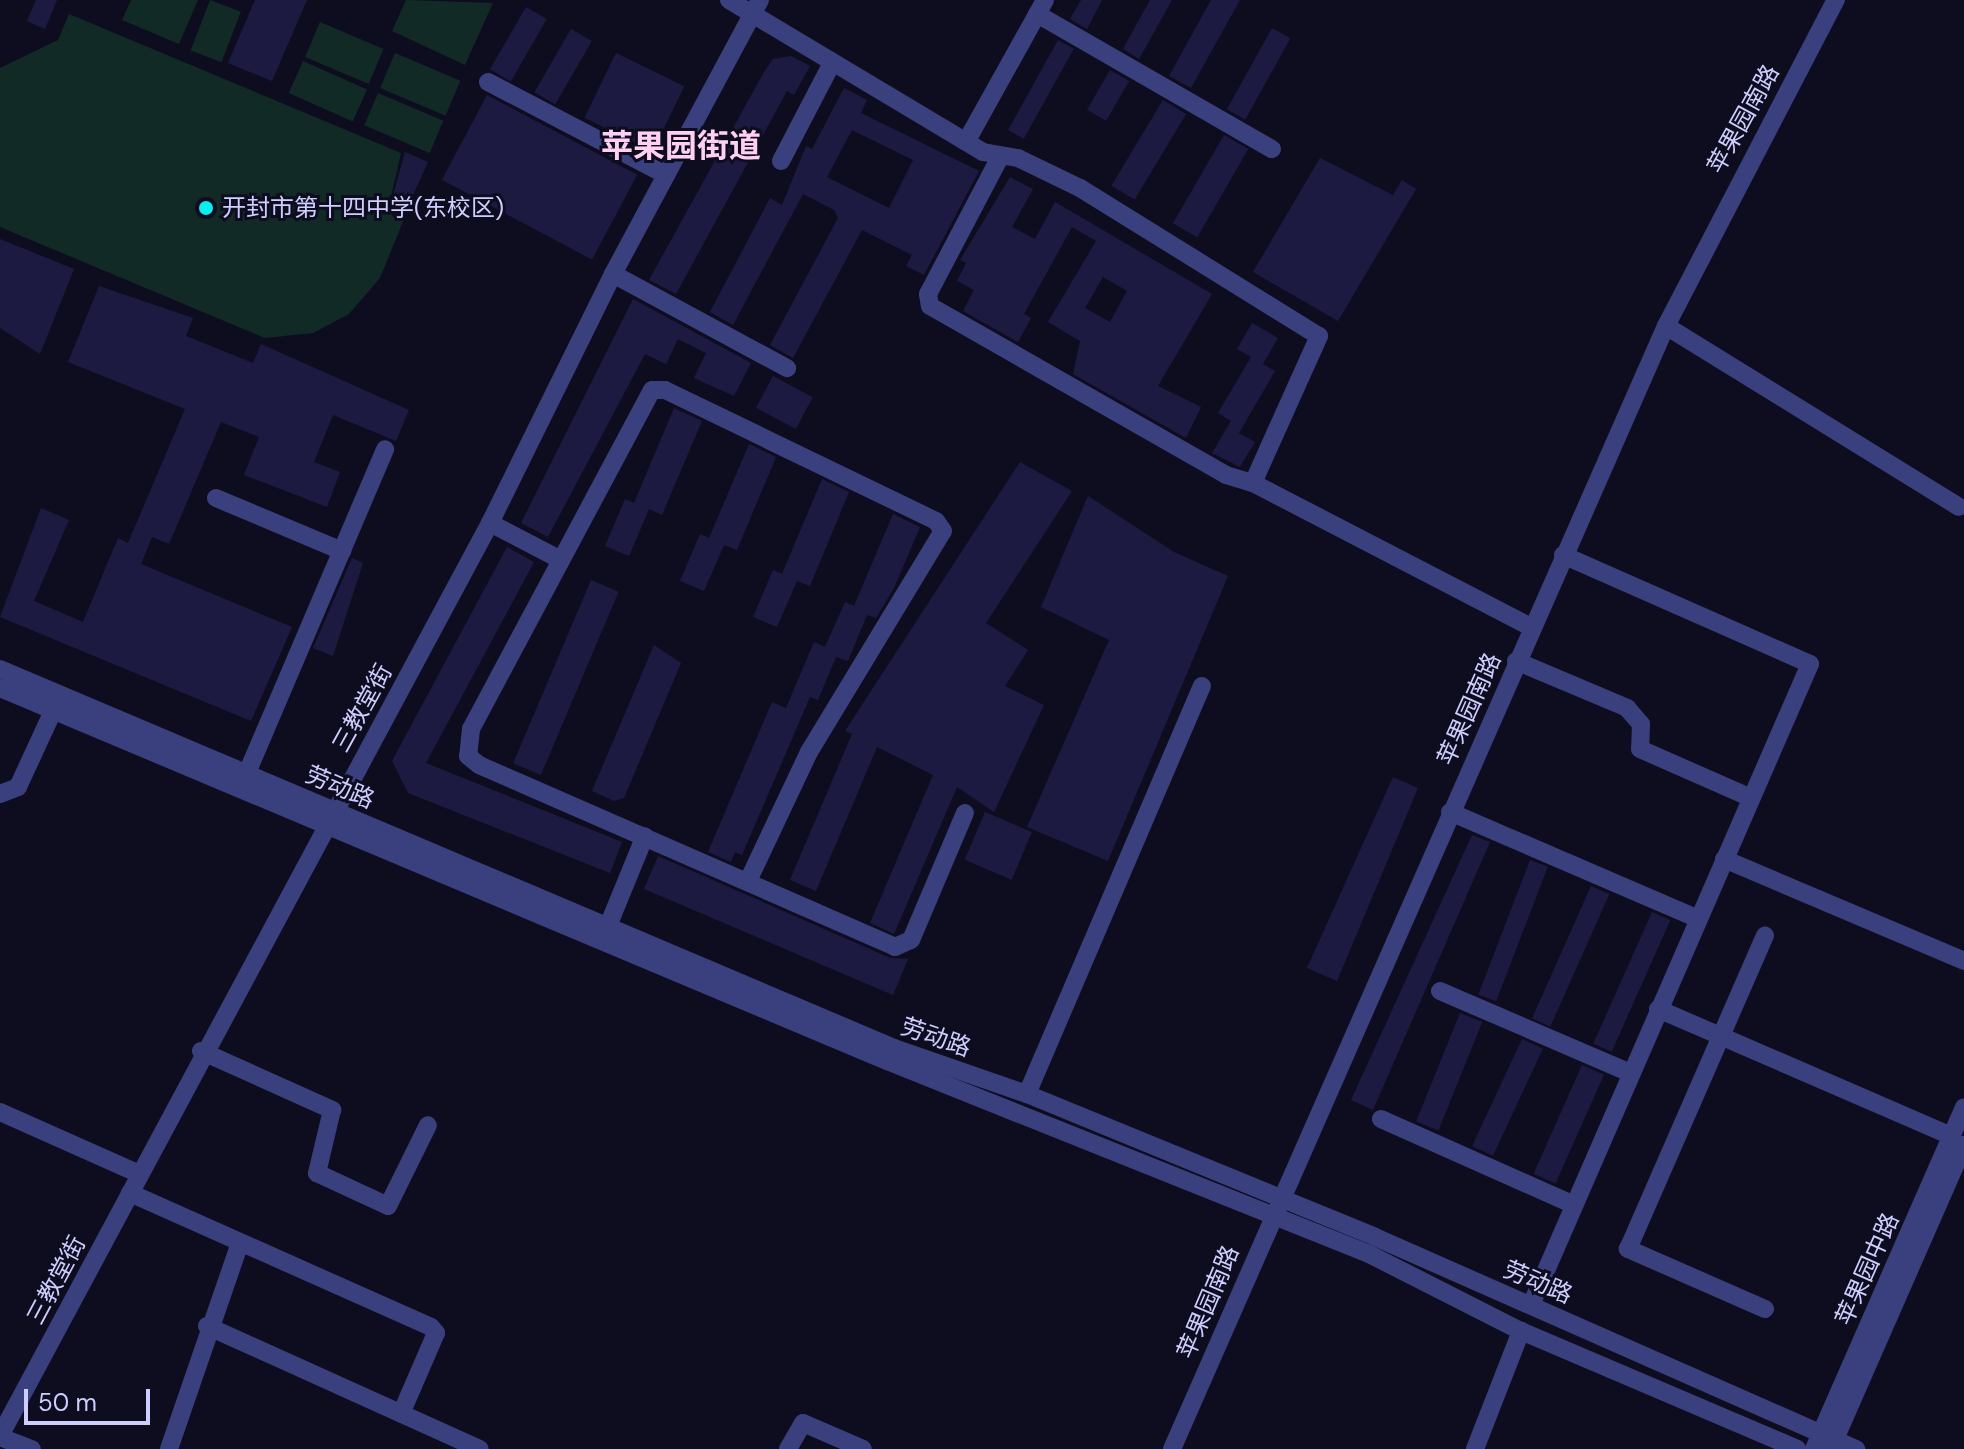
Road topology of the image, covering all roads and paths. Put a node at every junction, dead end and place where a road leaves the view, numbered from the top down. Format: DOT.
graph roads {
  1 [pos="729,0"];
  2 [pos="1836,0"];
  3 [pos="1041,7"];
  4 [pos="756,8"];
  5 [pos="832,63"];
  6 [pos="488,82"];
  7 [pos="966,142"];
  8 [pos="1272,149"];
  9 [pos="1000,157"];
  10 [pos="781,161"];
  11 [pos="666,175"];
  12 [pos="613,274"];
  13 [pos="1666,326"];
  14 [pos="787,368"];
  15 [pos="385,449"];
  16 [pos="1253,483"];
  17 [pos="216,498"];
  18 [pos="1959,507"];
  19 [pos="490,523"];
  20 [pos="342,551"];
  21 [pos="1563,555"];
  22 [pos="561,560"];
  23 [pos="1531,627"];
  24 [pos="1516,661"];
  25 [pos="0,669"];
  26 [pos="1202,686"];
  27 [pos="0,688"];
  28 [pos="53,711"];
  29 [pos="247,773"];
  30 [pos="0,794"];
  31 [pos="1751,798"];
  32 [pos="1450,812"];
  33 [pos="965,813"];
  34 [pos="330,818"];
  35 [pos="645,836"];
  36 [pos="1724,859"];
  37 [pos="748,881"];
  38 [pos="1698,919"];
  39 [pos="608,926"];
  40 [pos="1765,936"];
  41 [pos="1964,961"];
  42 [pos="1440,991"];
  43 [pos="1658,1009"];
  44 [pos="1721,1036"];
  45 [pos="201,1051"];
  46 [pos="1630,1073"];
  47 [pos="1027,1094"];
  48 [pos="1964,1108"];
  49 [pos="0,1112"];
  50 [pos="1381,1119"];
  51 [pos="428,1125"];
  52 [pos="1958,1140"];
  53 [pos="139,1174"];
  54 [pos="1948,1185"];
  55 [pos="130,1193"];
  56 [pos="1572,1204"];
  57 [pos="1275,1206"];
  58 [pos="240,1243"];
  59 [pos="1531,1305"];
  60 [pos="1765,1309"];
  61 [pos="207,1326"];
  62 [pos="1521,1331"];
  63 [pos="401,1414"];
  64 [pos="0,1436"];
  65 [pos="1829,1439"];
  66 [pos="32,1449"];
  67 [pos="169,1449"];
  68 [pos="479,1449"];
  69 [pos="788,1449"];
  70 [pos="863,1449"];
  71 [pos="1172,1449"];
  72 [pos="1475,1449"];
  73 [pos="1797,1449"];
  74 [pos="1814,1449"];
  75 [pos="1856,1449"];
  1 -- 4 [label="street"];
  2 -- 13 [label="street, 苹果园南路"];
  3 -- 7 [label="street"];
  3 -- 8 [label="street"];
  4 -- 5 [label="street"];
  4 -- 11 [label="street, 三教堂街"];
  5 -- 7 [label="street"];
  5 -- 10 [label="street"];
  6 -- 11 [label="street"];
  7 -- 9 [label="street"];
  9 -- 16 [label="street"];
  9 -- 16 [label="street"];
  11 -- 12 [label="street, 三教堂街"];
  12 -- 14 [label="street"];
  12 -- 19 [label="street, 三教堂街"];
  13 -- 18 [label="street"];
  13 -- 21 [label="street, 苹果园南路"];
  15 -- 20 [label="street"];
  16 -- 23 [label="street"];
  17 -- 20 [label="street"];
  19 -- 22 [label="street"];
  19 -- 34 [label="street, 三教堂街"];
  20 -- 29 [label="street"];
  21 -- 23 [label="street, 苹果园南路"];
  21 -- 31 [label="street"];
  22 -- 35 [label="street"];
  22 -- 37 [label="street"];
  23 -- 24 [label="street, 苹果园南路"];
  24 -- 31 [label="street"];
  24 -- 32 [label="street, 苹果园南路"];
  25 -- 29 [label="street, 劳动路"];
  26 -- 47 [label="street"];
  27 -- 28 [label="street, 劳动路"];
  28 -- 30 [label="street"];
  28 -- 34 [label="street, 劳动路"];
  29 -- 34 [label="street, 劳动路"];
  31 -- 36 [label="street"];
  32 -- 38 [label="street"];
  32 -- 57 [label="street, 苹果园南路"];
  33 -- 37 [label="street"];
  34 -- 39 [label="street, 劳动路"];
  34 -- 45 [label="street, 三教堂街"];
  34 -- 57 [label="street, 劳动路"];
  35 -- 37 [label="street"];
  35 -- 39 [label="street"];
  36 -- 38 [label="street"];
  36 -- 41 [label="street"];
  38 -- 43 [label="street"];
  39 -- 47 [label="street, 劳动路"];
  40 -- 44 [label="street"];
  42 -- 46 [label="street"];
  43 -- 44 [label="street"];
  43 -- 46 [label="street"];
  44 -- 52 [label="street"];
  44 -- 60 [label="street"];
  45 -- 51 [label="street"];
  45 -- 53 [label="street, 三教堂街"];
  46 -- 56 [label="street"];
  47 -- 57 [label="street, 劳动路"];
  48 -- 52 [label="street, 苹果园中路"];
  49 -- 53 [label="street"];
  50 -- 56 [label="street"];
  52 -- 54 [label="street, 苹果园中路"];
  53 -- 55 [label="street, 三教堂街"];
  54 -- 65 [label="street, 苹果园中路"];
  55 -- 58 [label="street"];
  55 -- 64 [label="street, 三教堂街"];
  56 -- 59 [label="street"];
  57 -- 59 [label="street, 劳动路"];
  57 -- 62 [label="street, 劳动路"];
  57 -- 71 [label="street, 苹果园南路"];
  58 -- 61 [label="street"];
  58 -- 63 [label="street"];
  59 -- 65 [label="street, 劳动路"];
  61 -- 63 [label="street"];
  61 -- 67 [label="street"];
  62 -- 72 [label="street"];
  62 -- 73 [label="street, 劳动路"];
  63 -- 68 [label="street"];
  64 -- 66 [label="street"];
  65 -- 74 [label="street, 苹果园中路"];
  65 -- 75 [label="street, 劳动路"];
  69 -- 70 [label="street"];
}
